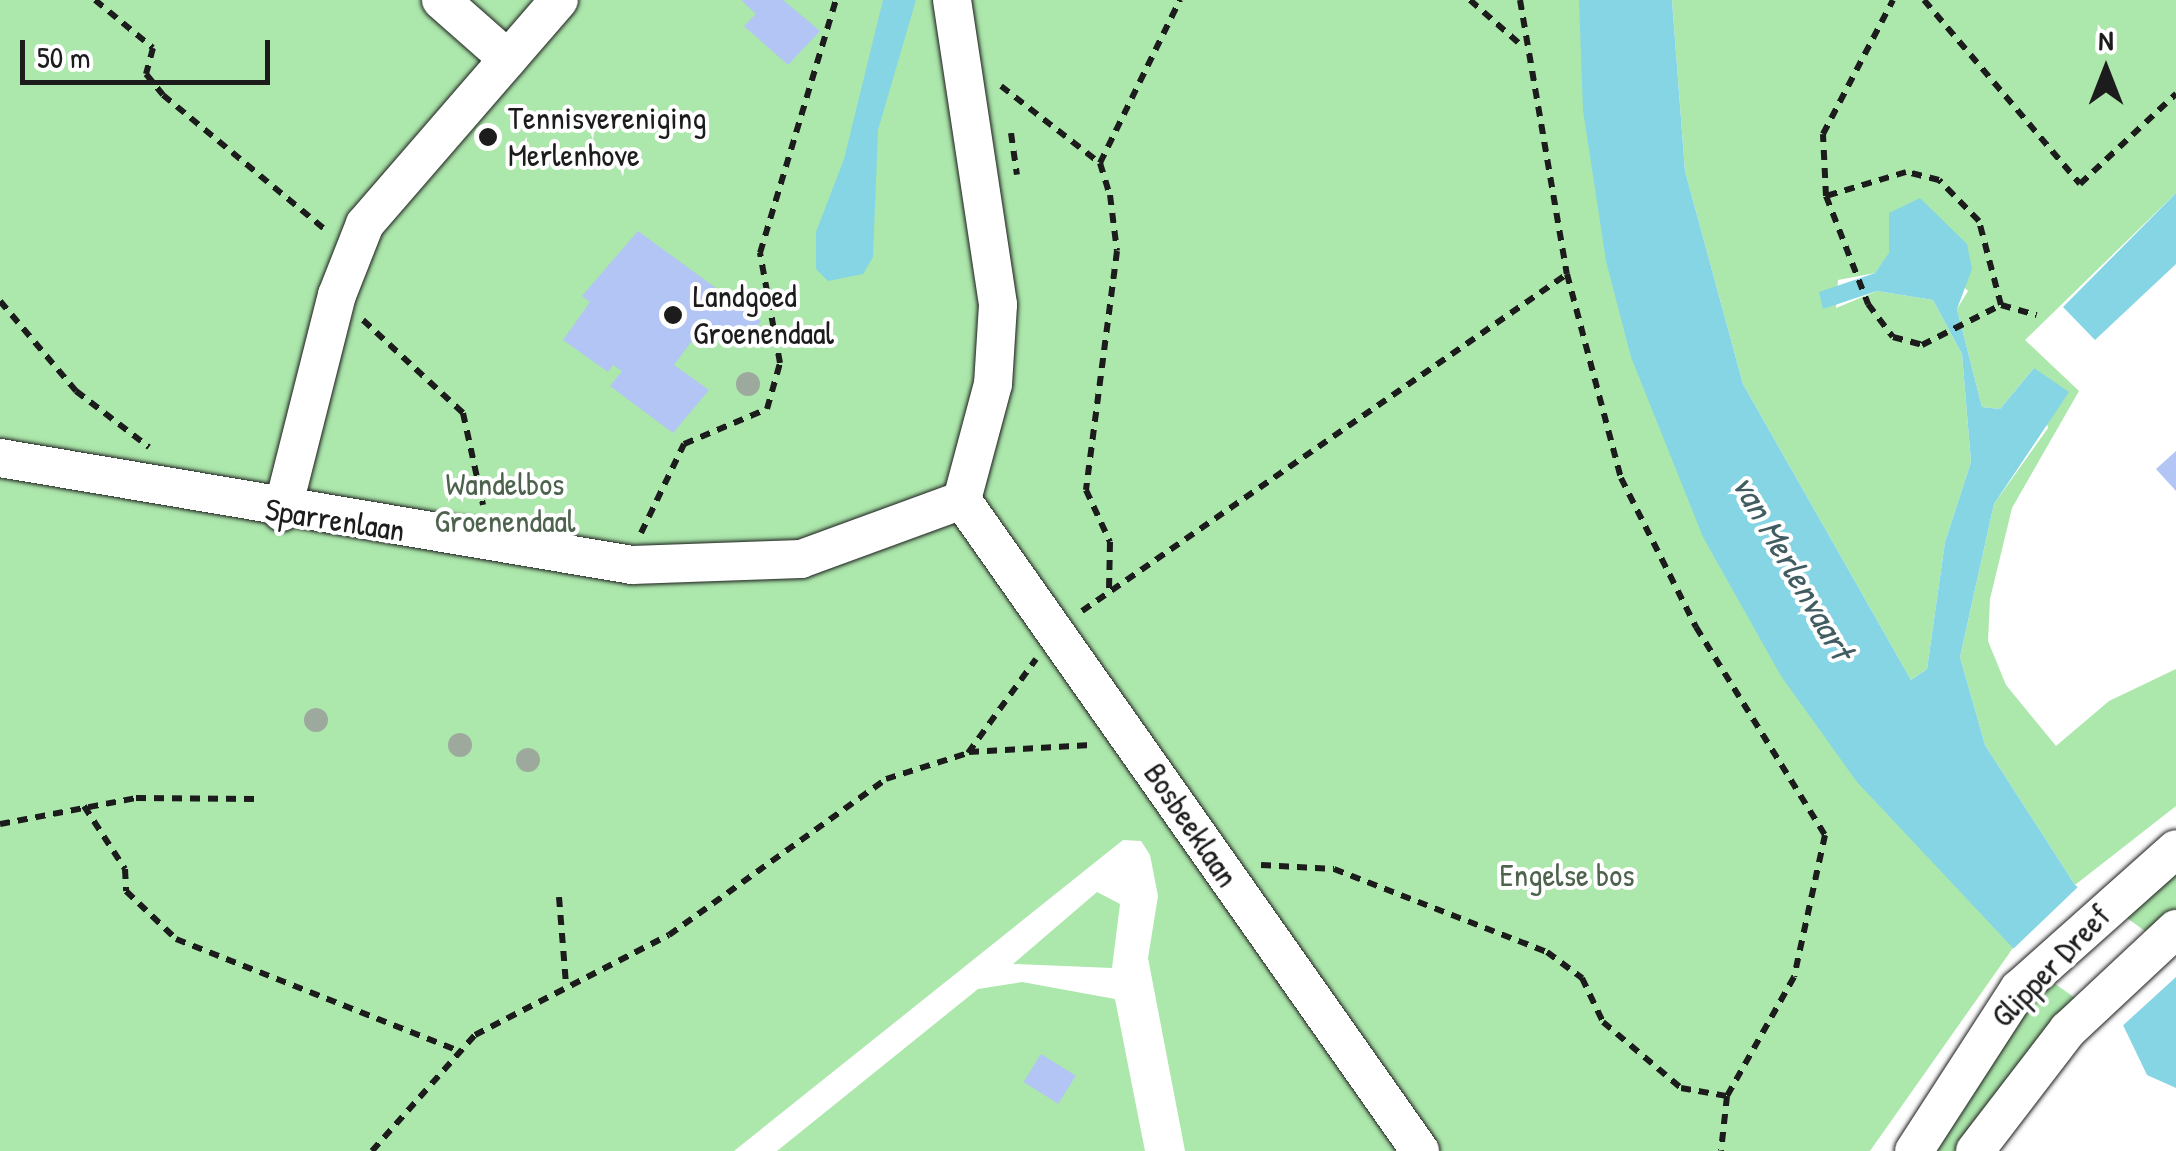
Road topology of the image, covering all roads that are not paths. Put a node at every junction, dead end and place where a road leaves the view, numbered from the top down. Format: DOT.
graph roads {
  1 [pos="442,0"];
  2 [pos="559,0"];
  3 [pos="952,0"];
  4 [pos="508,60"];
  5 [pos="0,458"];
  6 [pos="962,500"];
  7 [pos="282,512"];
  8 [pos="2176,849"];
  9 [pos="2170,934"];
  10 [pos="1420,1151"];
  11 [pos="1914,1151"];
  12 [pos="1975,1151"];
  1 -- 4 [label="street"];
  2 -- 4 [label="street"];
  3 -- 6 [label="street"];
  4 -- 7 [label="street"];
  5 -- 7 [label="street, Sparrenlaan"];
  6 -- 7 [label="street, Sparrenlaan"];
  6 -- 10 [label="street, Bosbeeklaan"];
  8 -- 11 [label="street, Glipper Dreef"];
  9 -- 12 [label="street, Glipper Dreef"];
}
